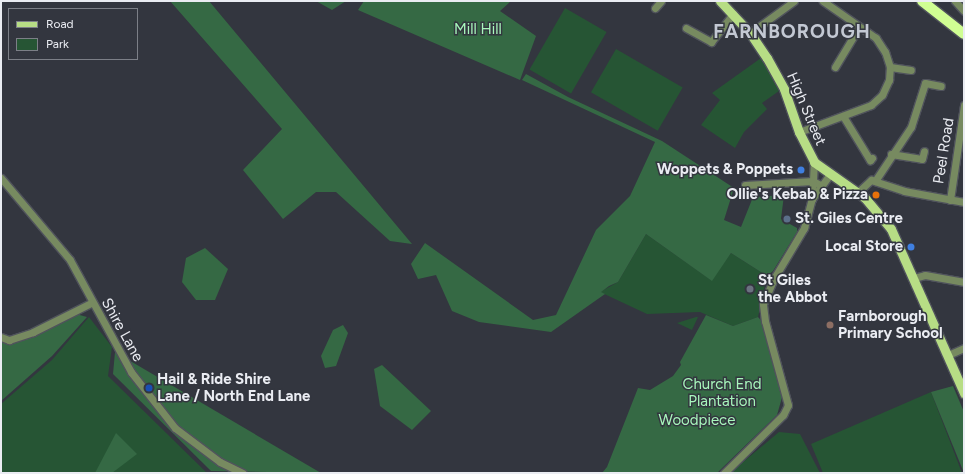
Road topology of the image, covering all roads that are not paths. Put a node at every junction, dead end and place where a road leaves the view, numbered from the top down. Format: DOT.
graph roads {
  1 [pos="661,1"];
  2 [pos="720,1"];
  3 [pos="794,1"];
  4 [pos="822,1"];
  5 [pos="922,1"];
  6 [pos="955,1"];
  7 [pos="655,8"];
  8 [pos="964,11"];
  9 [pos="733,14"];
  10 [pos="859,27"];
  11 [pos="686,28"];
  12 [pos="750,33"];
  13 [pos="964,34"];
  14 [pos="835,67"];
  15 [pos="890,67"];
  16 [pos="912,70"];
  17 [pos="941,86"];
  18 [pos="964,105"];
  19 [pos="843,116"];
  20 [pos="799,132"];
  21 [pos="924,151"];
  22 [pos="891,154"];
  23 [pos="872,158"];
  24 [pos="814,162"];
  25 [pos="830,174"];
  26 [pos="1,178"];
  27 [pos="813,181"];
  28 [pos="875,181"];
  29 [pos="744,186"];
  30 [pos="822,186"];
  31 [pos="858,192"];
  32 [pos="812,199"];
  33 [pos="950,200"];
  34 [pos="964,202"];
  35 [pos="914,278"];
  36 [pos="964,282"];
  37 [pos="91,303"];
  38 [pos="1,337"];
  39 [pos="964,348"];
  40 [pos="948,355"];
  41 [pos="964,393"];
  42 [pos="243,473"];
  43 [pos="724,473"];
  1 -- 7 [label="street"];
  2 -- 9 [label="main road, High Street"];
  3 -- 12 [label="street"];
  4 -- 10 [label="street"];
  5 -- 13 [label="highway"];
  6 -- 8 [label="street"];
  9 -- 11 [label="street"];
  9 -- 12 [label="main road, High Street"];
  10 -- 14 [label="street"];
  10 -- 15 [label="street"];
  12 -- 20 [label="main road, High Street"];
  15 -- 16 [label="street"];
  15 -- 19 [label="street"];
  17 -- 22 [label="street"];
  18 -- 33 [label="street, Peel Road"];
  19 -- 20 [label="street"];
  19 -- 23 [label="street"];
  20 -- 24 [label="main road, High Street"];
  21 -- 22 [label="street"];
  22 -- 28 [label="street"];
  24 -- 25 [label="main road, High Street"];
  24 -- 27 [label="street"];
  25 -- 30 [label="street"];
  25 -- 31 [label="main road, High Street"];
  26 -- 37 [label="street, Shire Lane"];
  27 -- 29 [label="street"];
  27 -- 30 [label="street"];
  27 -- 32 [label="street"];
  28 -- 31 [label="street"];
  28 -- 33 [label="street"];
  30 -- 32 [label="street"];
  31 -- 35 [label="main road, High Street"];
  32 -- 43 [label="street"];
  33 -- 34 [label="street"];
  35 -- 36 [label="street"];
  35 -- 40 [label="main road, High Street"];
  37 -- 38 [label="street"];
  37 -- 42 [label="street, Shire Lane"];
  39 -- 40 [label="street"];
  40 -- 41 [label="main road, High Street"];
}
